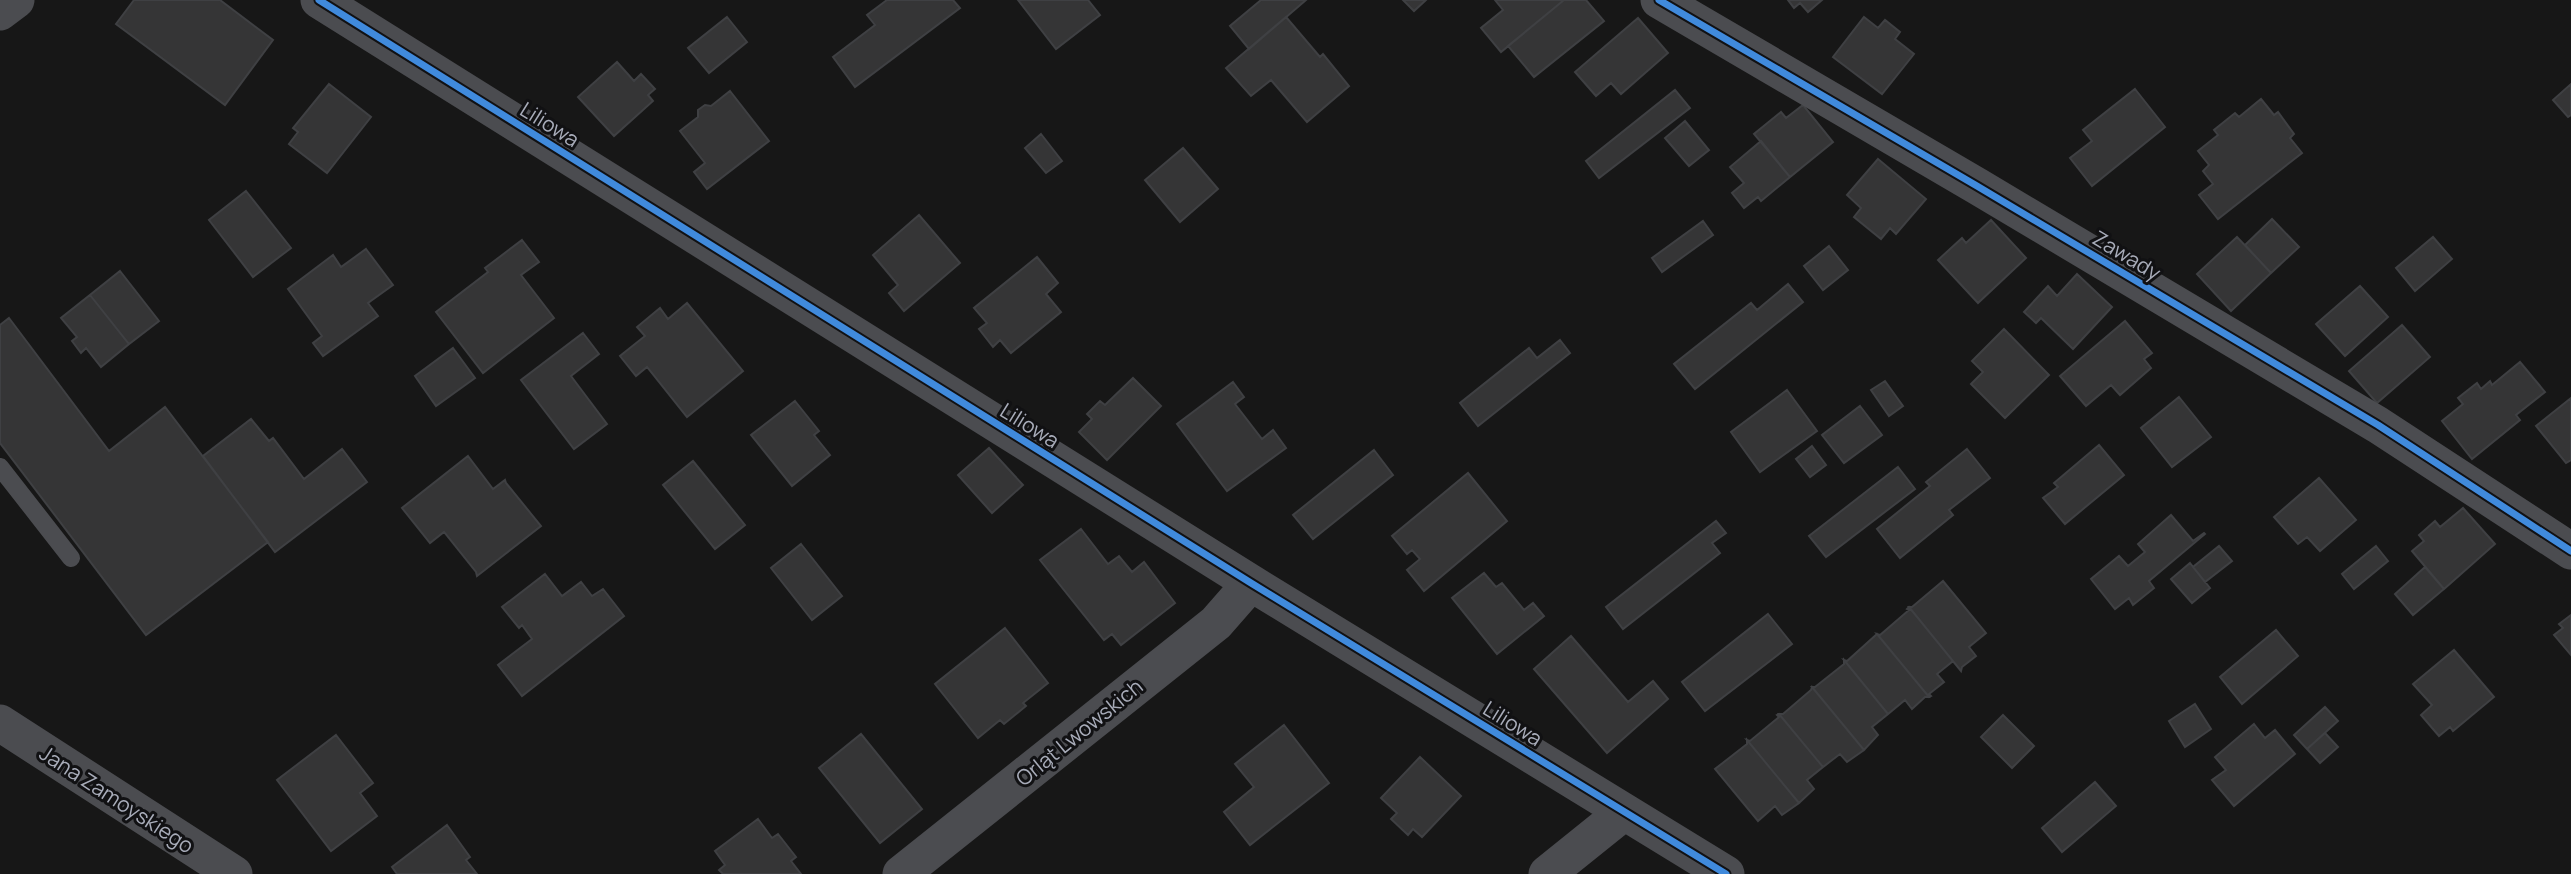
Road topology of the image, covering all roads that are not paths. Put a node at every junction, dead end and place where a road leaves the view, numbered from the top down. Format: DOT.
graph roads {
  1 [pos="16,0"];
  2 [pos="319,0"];
  3 [pos="1668,2"];
  4 [pos="0,12"];
  5 [pos="0,467"];
  6 [pos="2571,551"];
  7 [pos="71,558"];
  8 [pos="1251,583"];
  9 [pos="0,723"];
  10 [pos="1624,812"];
  11 [pos="210,868"];
  12 [pos="901,874"];
  13 [pos="1547,874"];
  14 [pos="1726,874"];
  1 -- 4 [label="street"];
  2 -- 8 [label="street, Liliowa"];
  3 -- 6 [label="street, Zawady"];
  5 -- 7 [label="lane"];
  8 -- 10 [label="street, Liliowa"];
  8 -- 12 [label="street, Orląt Lwowskich"];
  9 -- 11 [label="street, Jana Zamoyskiego"];
  10 -- 13 [label="street"];
  10 -- 14 [label="street, Liliowa"];
}
